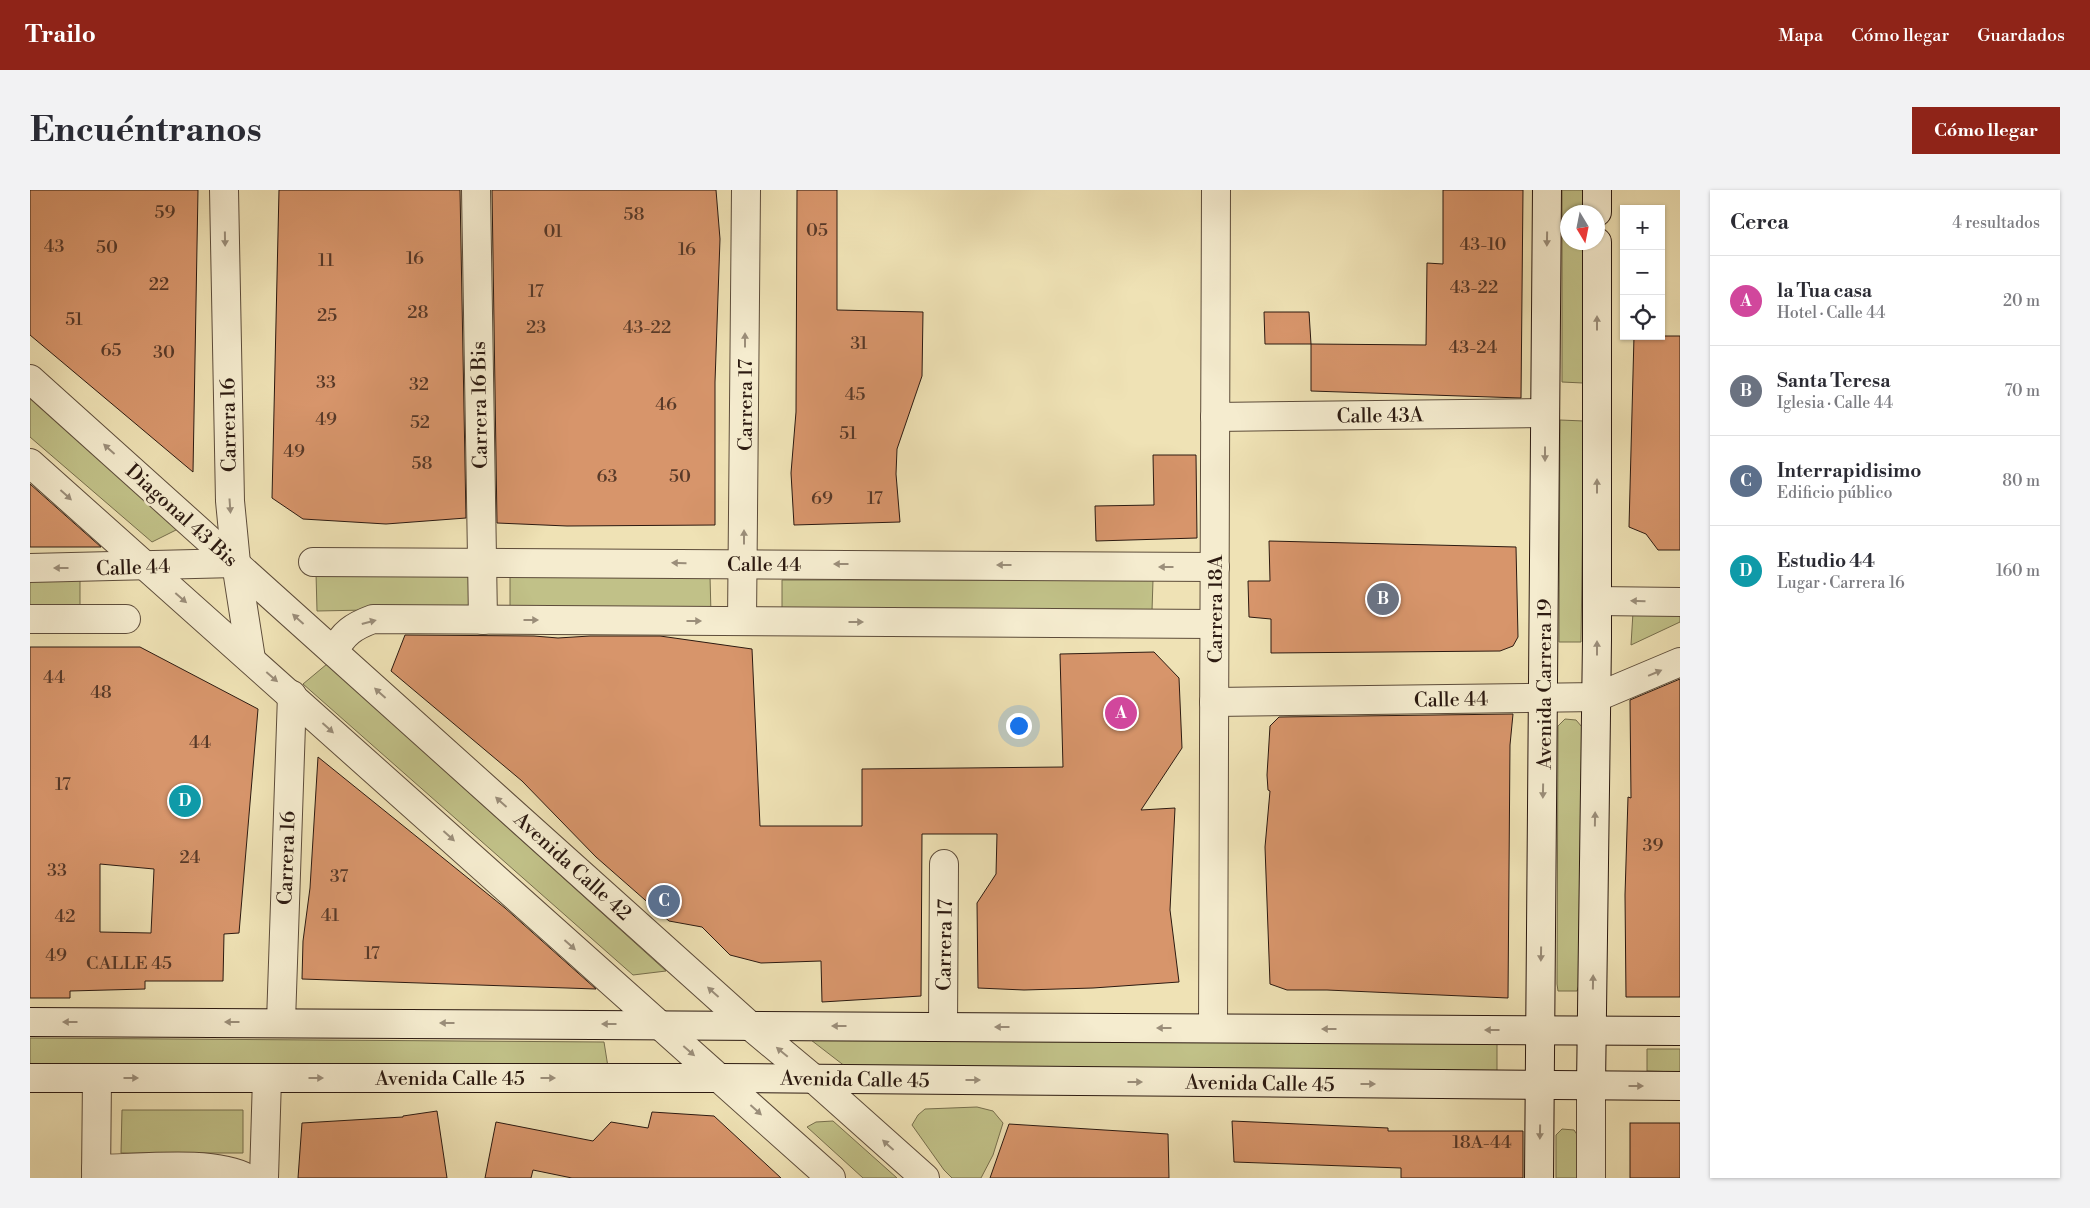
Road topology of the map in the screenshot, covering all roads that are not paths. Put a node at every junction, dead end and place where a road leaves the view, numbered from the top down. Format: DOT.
graph roads {
  1 [pos="224,190"];
  2 [pos="476,190"];
  3 [pos="746,190"];
  4 [pos="1216,190"];
  5 [pos="1547,190"];
  6 [pos="1596,190"];
  7 [pos="1596,205"];
  8 [pos="1596,250"];
  9 [pos="30,379"];
  10 [pos="1545,413"];
  11 [pos="1215,418"];
  12 [pos="30,463"];
  13 [pos="482,561"];
  14 [pos="313,562"];
  15 [pos="236,563"];
  16 [pos="744,564"];
  17 [pos="145,566"];
  18 [pos="1215,567"];
  19 [pos="30,568"];
  20 [pos="1597,601"];
  21 [pos="1680,602"];
  22 [pos="30,619"];
  23 [pos="126,619"];
  24 [pos="483,620"];
  25 [pos="742,621"];
  26 [pos="1214,624"];
  27 [pos="334,652"];
  28 [pos="251,659"];
  29 [pos="1680,662"];
  30 [pos="292,695"];
  31 [pos="1597,697"];
  32 [pos="1544,698"];
  33 [pos="1214,702"];
  34 [pos="944,864"];
  35 [pos="30,1022"];
  36 [pos="281,1022"];
  37 [pos="658,1024"];
  38 [pos="749,1025"];
  39 [pos="943,1026"];
  40 [pos="1213,1028"];
  41 [pos="1540,1030"];
  42 [pos="1592,1031"];
  43 [pos="1680,1031"];
  44 [pos="30,1078"];
  45 [pos="96,1078"];
  46 [pos="267,1078"];
  47 [pos="720,1078"];
  48 [pos="814,1079"];
  49 [pos="1540,1086"];
  50 [pos="1592,1086"];
  51 [pos="1680,1086"];
  52 [pos="96,1174"];
  53 [pos="247,1178"];
  54 [pos="264,1178"];
  55 [pos="831,1178"];
  56 [pos="925,1178"];
  57 [pos="1539,1178"];
  58 [pos="1591,1178"];
  1 -- 15 [label="street, Carrera 16, one-way"];
  2 -- 13 [label="street, Carrera 16 Bis"];
  16 -- 3 [label="street, Carrera 17, one-way"];
  4 -- 11 [label="street, Carrera 18A"];
  5 -- 10 [label="street, Avenida Carrera 19, one-way"];
  6 -- 7 [label="street"];
  20 -- 8 [label="street, one-way"];
  15 -- 9 [label="street, Diagonal 43 Bis, one-way"];
  10 -- 11 [label="street, Calle 43A"];
  10 -- 32 [label="street, Avenida Carrera 19, one-way"];
  11 -- 18 [label="street, Carrera 18A"];
  12 -- 17 [label="street, one-way"];
  13 -- 14 [label="street, Calle 44"];
  16 -- 13 [label="street, Calle 44, one-way"];
  13 -- 24 [label="street, Carrera 16 Bis"];
  15 -- 17 [label="street, Calle 44"];
  27 -- 15 [label="street, Diagonal 43 Bis, one-way"];
  15 -- 28 [label="street, Carrera 16"];
  18 -- 16 [label="street, Calle 44, one-way"];
  16 -- 25 [label="street, Carrera 17"];
  17 -- 19 [label="street, Calle 44, one-way"];
  17 -- 28 [label="street, one-way"];
  18 -- 26 [label="street, Carrera 18A"];
  21 -- 20 [label="street, one-way"];
  31 -- 20 [label="street, one-way"];
  22 -- 23 [label="street"];
  24 -- 25 [label="street, one-way"];
  27 -- 24 [label="street, one-way"];
  25 -- 26 [label="street, one-way"];
  26 -- 33 [label="street, Carrera 18A"];
  38 -- 27 [label="street, Avenida Calle 42, one-way"];
  28 -- 30 [label="street, one-way"];
  31 -- 29 [label="street, Calle 44, one-way"];
  30 -- 36 [label="street, Carrera 16"];
  30 -- 37 [label="street, one-way"];
  31 -- 32 [label="street, Calle 44"];
  42 -- 31 [label="street, one-way"];
  32 -- 33 [label="street, Calle 44"];
  32 -- 41 [label="street, Avenida Carrera 19, one-way"];
  33 -- 40 [label="street, Carrera 18A"];
  34 -- 39 [label="street, Carrera 17"];
  36 -- 35 [label="street, one-way"];
  37 -- 36 [label="street, one-way"];
  37 -- 38 [label="street"];
  37 -- 47 [label="street, one-way"];
  39 -- 38 [label="street, one-way"];
  48 -- 38 [label="street, Avenida Calle 42, one-way"];
  40 -- 39 [label="street, one-way"];
  41 -- 40 [label="street, one-way"];
  41 -- 42 [label="street"];
  41 -- 49 [label="street, Avenida Carrera 19"];
  42 -- 43 [label="street"];
  42 -- 50 [label="street"];
  44 -- 45 [label="street, Avenida Calle 45"];
  45 -- 46 [label="street, Avenida Calle 45, one-way"];
  45 -- 52 [label="street"];
  46 -- 47 [label="street, Avenida Calle 45, one-way"];
  46 -- 54 [label="street"];
  47 -- 48 [label="street, Avenida Calle 45"];
  47 -- 55 [label="street, one-way"];
  48 -- 49 [label="street, Avenida Calle 45, one-way"];
  56 -- 48 [label="street, Avenida Calle 42, one-way"];
  49 -- 50 [label="street, Avenida Calle 45"];
  49 -- 57 [label="street, Avenida Carrera 19, one-way"];
  50 -- 51 [label="street, Avenida Calle 45, one-way"];
  50 -- 58 [label="street"];
  52 -- 53 [label="street"];
}
